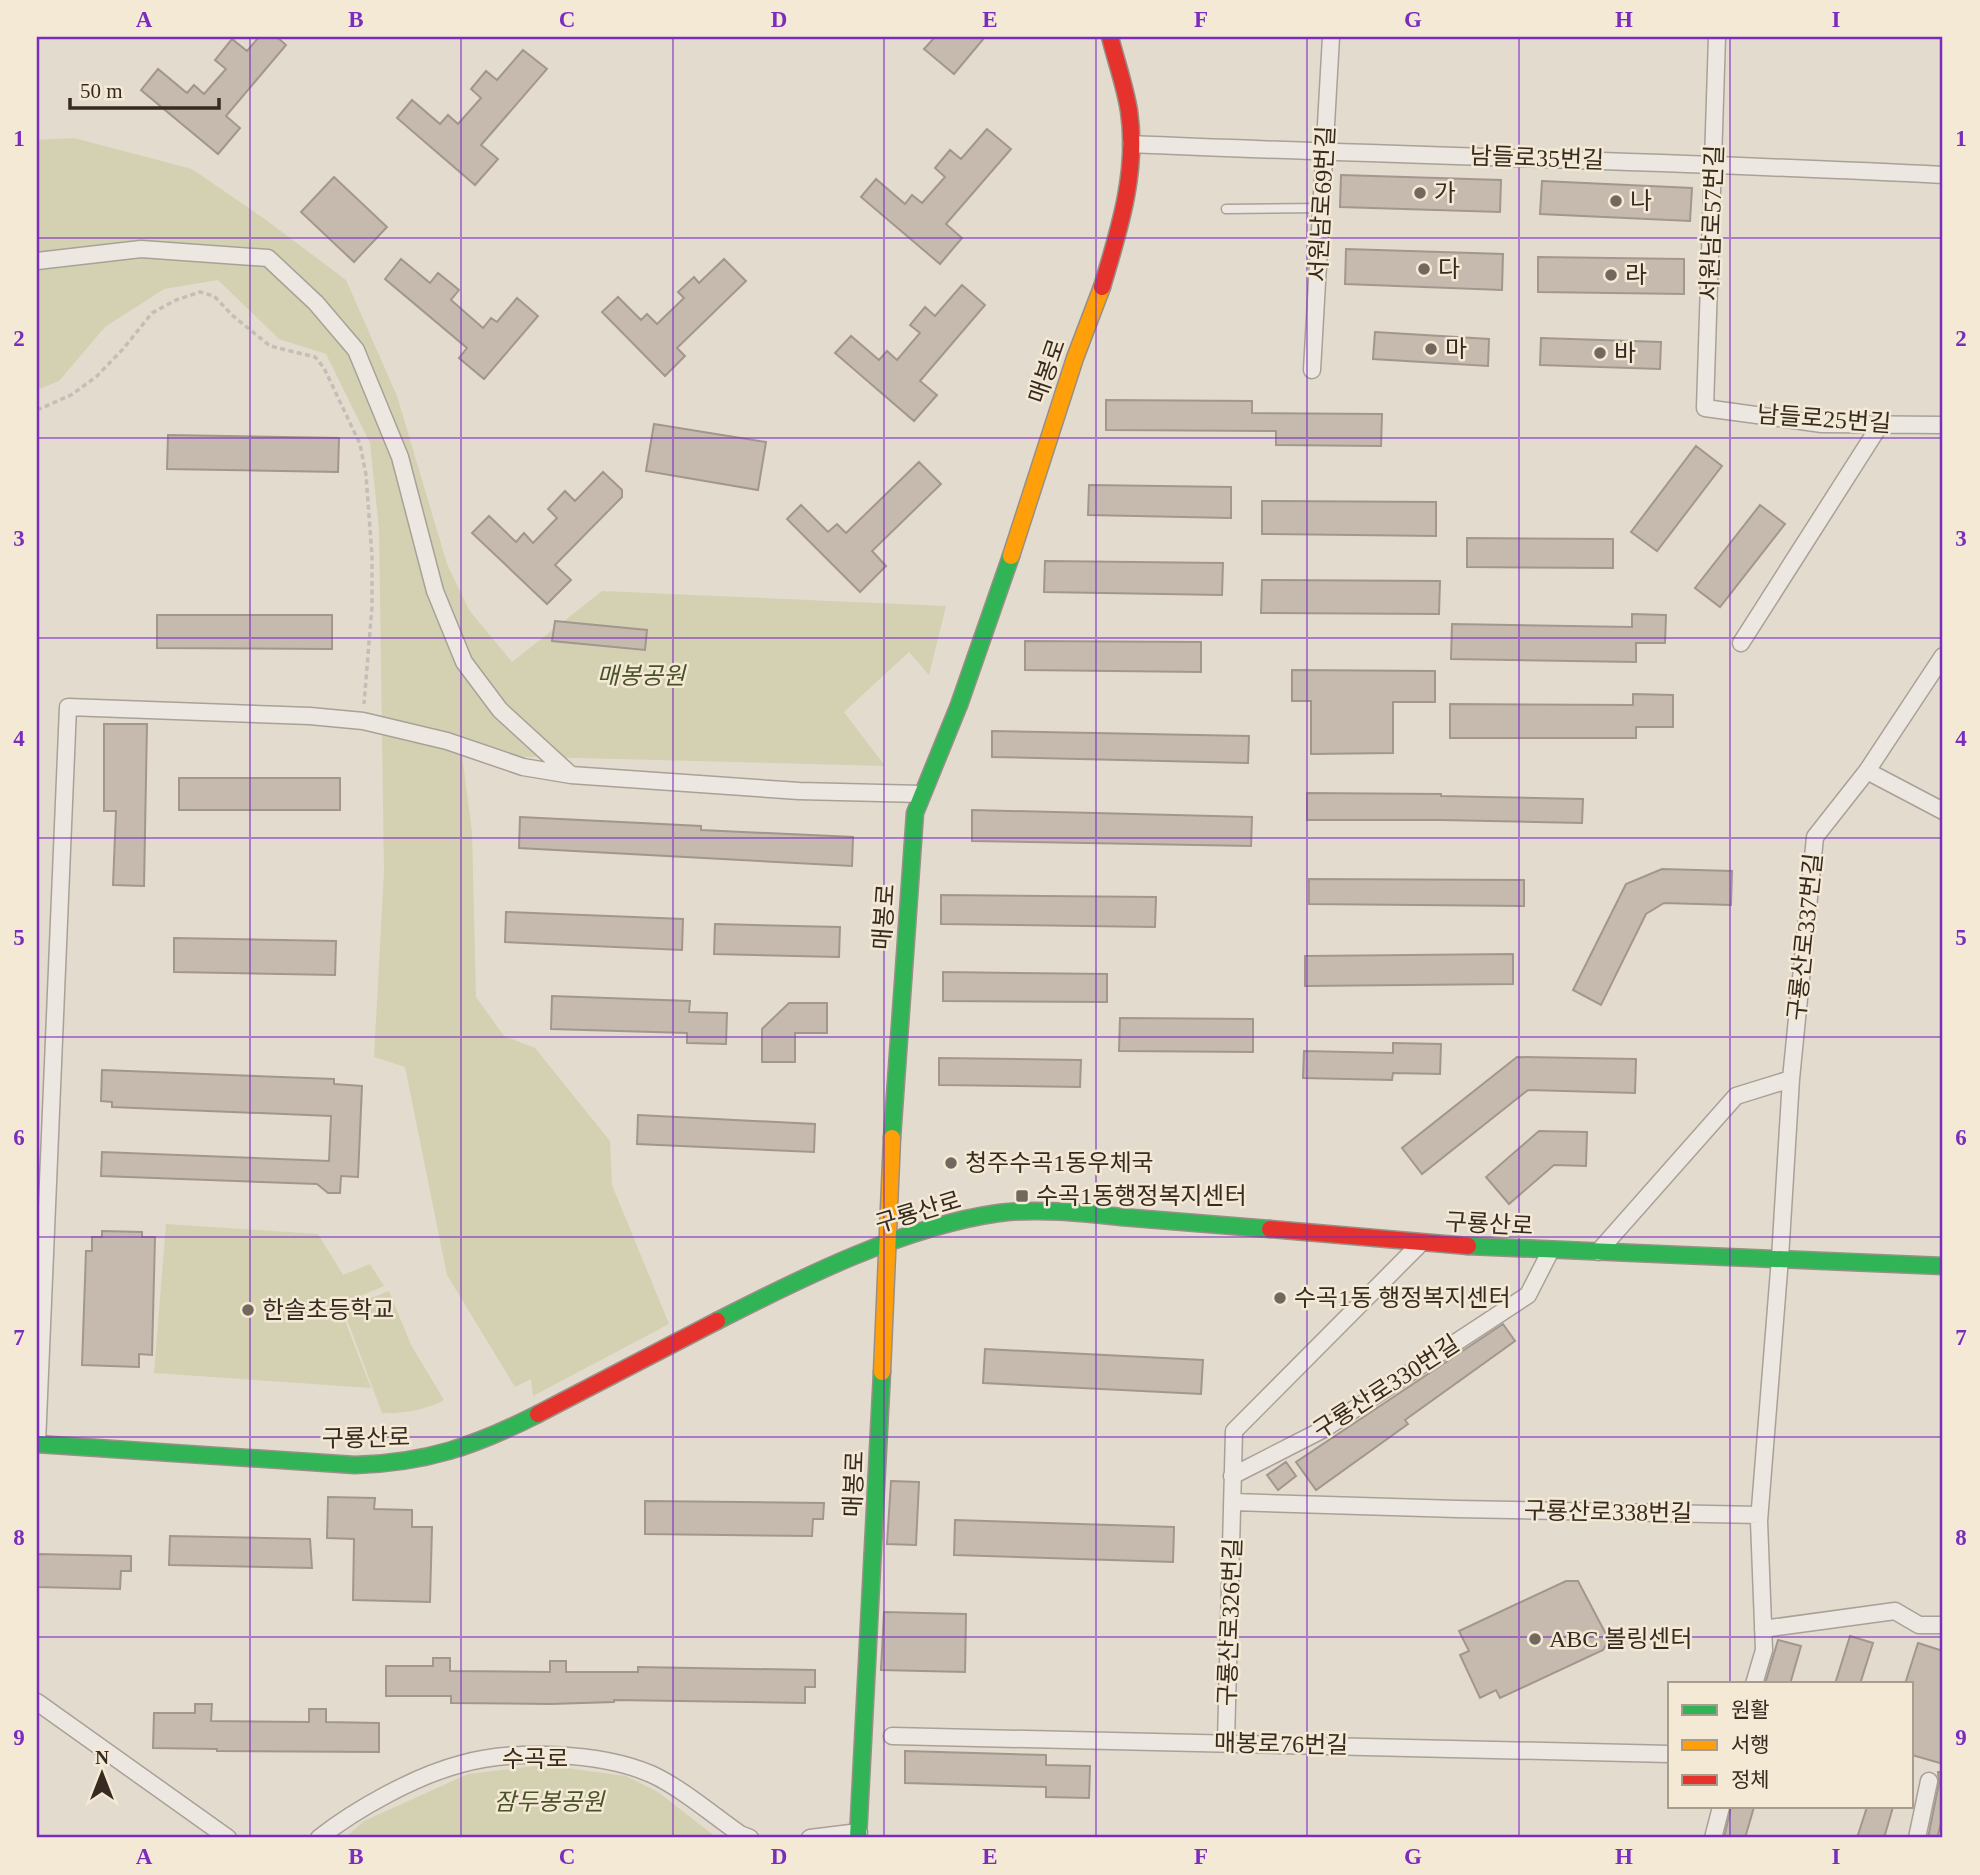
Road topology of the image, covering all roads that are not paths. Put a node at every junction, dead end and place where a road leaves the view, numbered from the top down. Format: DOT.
graph roads {
  1 [pos="1110,37"];
  2 [pos="1331,37"];
  3 [pos="1717,37"];
  4 [pos="1131,144"];
  5 [pos="1325,153"];
  6 [pos="1715,163"];
  7 [pos="1943,175"];
  8 [pos="1322,208"];
  9 [pos="1226,209"];
  10 [pos="37,261"];
  11 [pos="1312,370"];
  12 [pos="1705,408"];
  13 [pos="1880,425"];
  14 [pos="1943,425"];
  15 [pos="1741,643"];
  16 [pos="1943,656"];
  17 [pos="1867,771"];
  18 [pos="571,775"];
  19 [pos="922,794"];
  20 [pos="1943,811"];
  21 [pos="1791,1079"];
  22 [pos="1421,1243"];
  23 [pos="889,1245"];
  24 [pos="1551,1250"];
  25 [pos="1598,1252"];
  26 [pos="1780,1258"];
  27 [pos="1943,1266"];
  28 [pos="37,1444"];
  29 [pos="1232,1476"];
  30 [pos="1233,1502"];
  31 [pos="1457,1509"];
  32 [pos="1759,1515"];
  33 [pos="1943,1625"];
  34 [pos="1763,1629"];
  35 [pos="1755,1682"];
  36 [pos="37,1702"];
  37 [pos="892,1736"];
  38 [pos="1226,1742"];
  39 [pos="1668,1754"];
  40 [pos="1929,1781"];
  41 [pos="1721,1808"];
  42 [pos="858,1835"];
  43 [pos="228,1838"];
  44 [pos="318,1838"];
  45 [pos="750,1838"];
  46 [pos="810,1838"];
  47 [pos="1713,1838"];
  48 [pos="1917,1838"];
  1 -- 4 [label="street, 매봉로"];
  2 -- 5 [label="street, 서원남로69번길"];
  3 -- 6 [label="street, 서원남로57번길"];
  4 -- 5 [label="street, 남들로35번길"];
  4 -- 19 [label="street, 매봉로"];
  5 -- 6 [label="street, 남들로35번길"];
  5 -- 8 [label="street, 서원남로69번길"];
  6 -- 7 [label="street, 남들로35번길"];
  6 -- 12 [label="street, 서원남로57번길"];
  8 -- 9 [label="lane"];
  8 -- 11 [label="street, 서원남로69번길"];
  10 -- 18 [label="street"];
  12 -- 13 [label="street, 남들로25번길"];
  13 -- 14 [label="street, 남들로25번길"];
  13 -- 15 [label="street"];
  16 -- 17 [label="street, 구룡산로337번길"];
  17 -- 20 [label="street"];
  17 -- 21 [label="street, 구룡산로337번길"];
  18 -- 19 [label="street"];
  18 -- 28 [label="street, 구룡산로"];
  19 -- 23 [label="street, 매봉로"];
  21 -- 25 [label="street"];
  21 -- 26 [label="street, 구룡산로337번길"];
  22 -- 23 [label="street, 구룡산로"];
  22 -- 24 [label="street, 구룡산로"];
  22 -- 29 [label="street, 구룡산로326번길"];
  23 -- 28 [label="street, 구룡산로"];
  23 -- 42 [label="street, 매봉로"];
  24 -- 25 [label="street, 구룡산로"];
  24 -- 29 [label="street, 구룡산로330번길"];
  25 -- 26 [label="street, 구룡산로"];
  26 -- 27 [label="street, 구룡산로"];
  26 -- 32 [label="street"];
  29 -- 30 [label="street, 구룡산로326번길"];
  30 -- 31 [label="street, 구룡산로326번길"];
  30 -- 38 [label="street, 구룡산로326번길"];
  31 -- 32 [label="street, 구룡산로338번길"];
  32 -- 34 [label="street"];
  33 -- 34 [label="street"];
  34 -- 35 [label="street"];
  36 -- 43 [label="street"];
  37 -- 38 [label="street, 매봉로76번길"];
  38 -- 39 [label="street, 매봉로76번길"];
  40 -- 48 [label="street"];
  41 -- 47 [label="street"];
  42 -- 46 [label="street"];
  44 -- 45 [label="street, 수곡로"];
}
